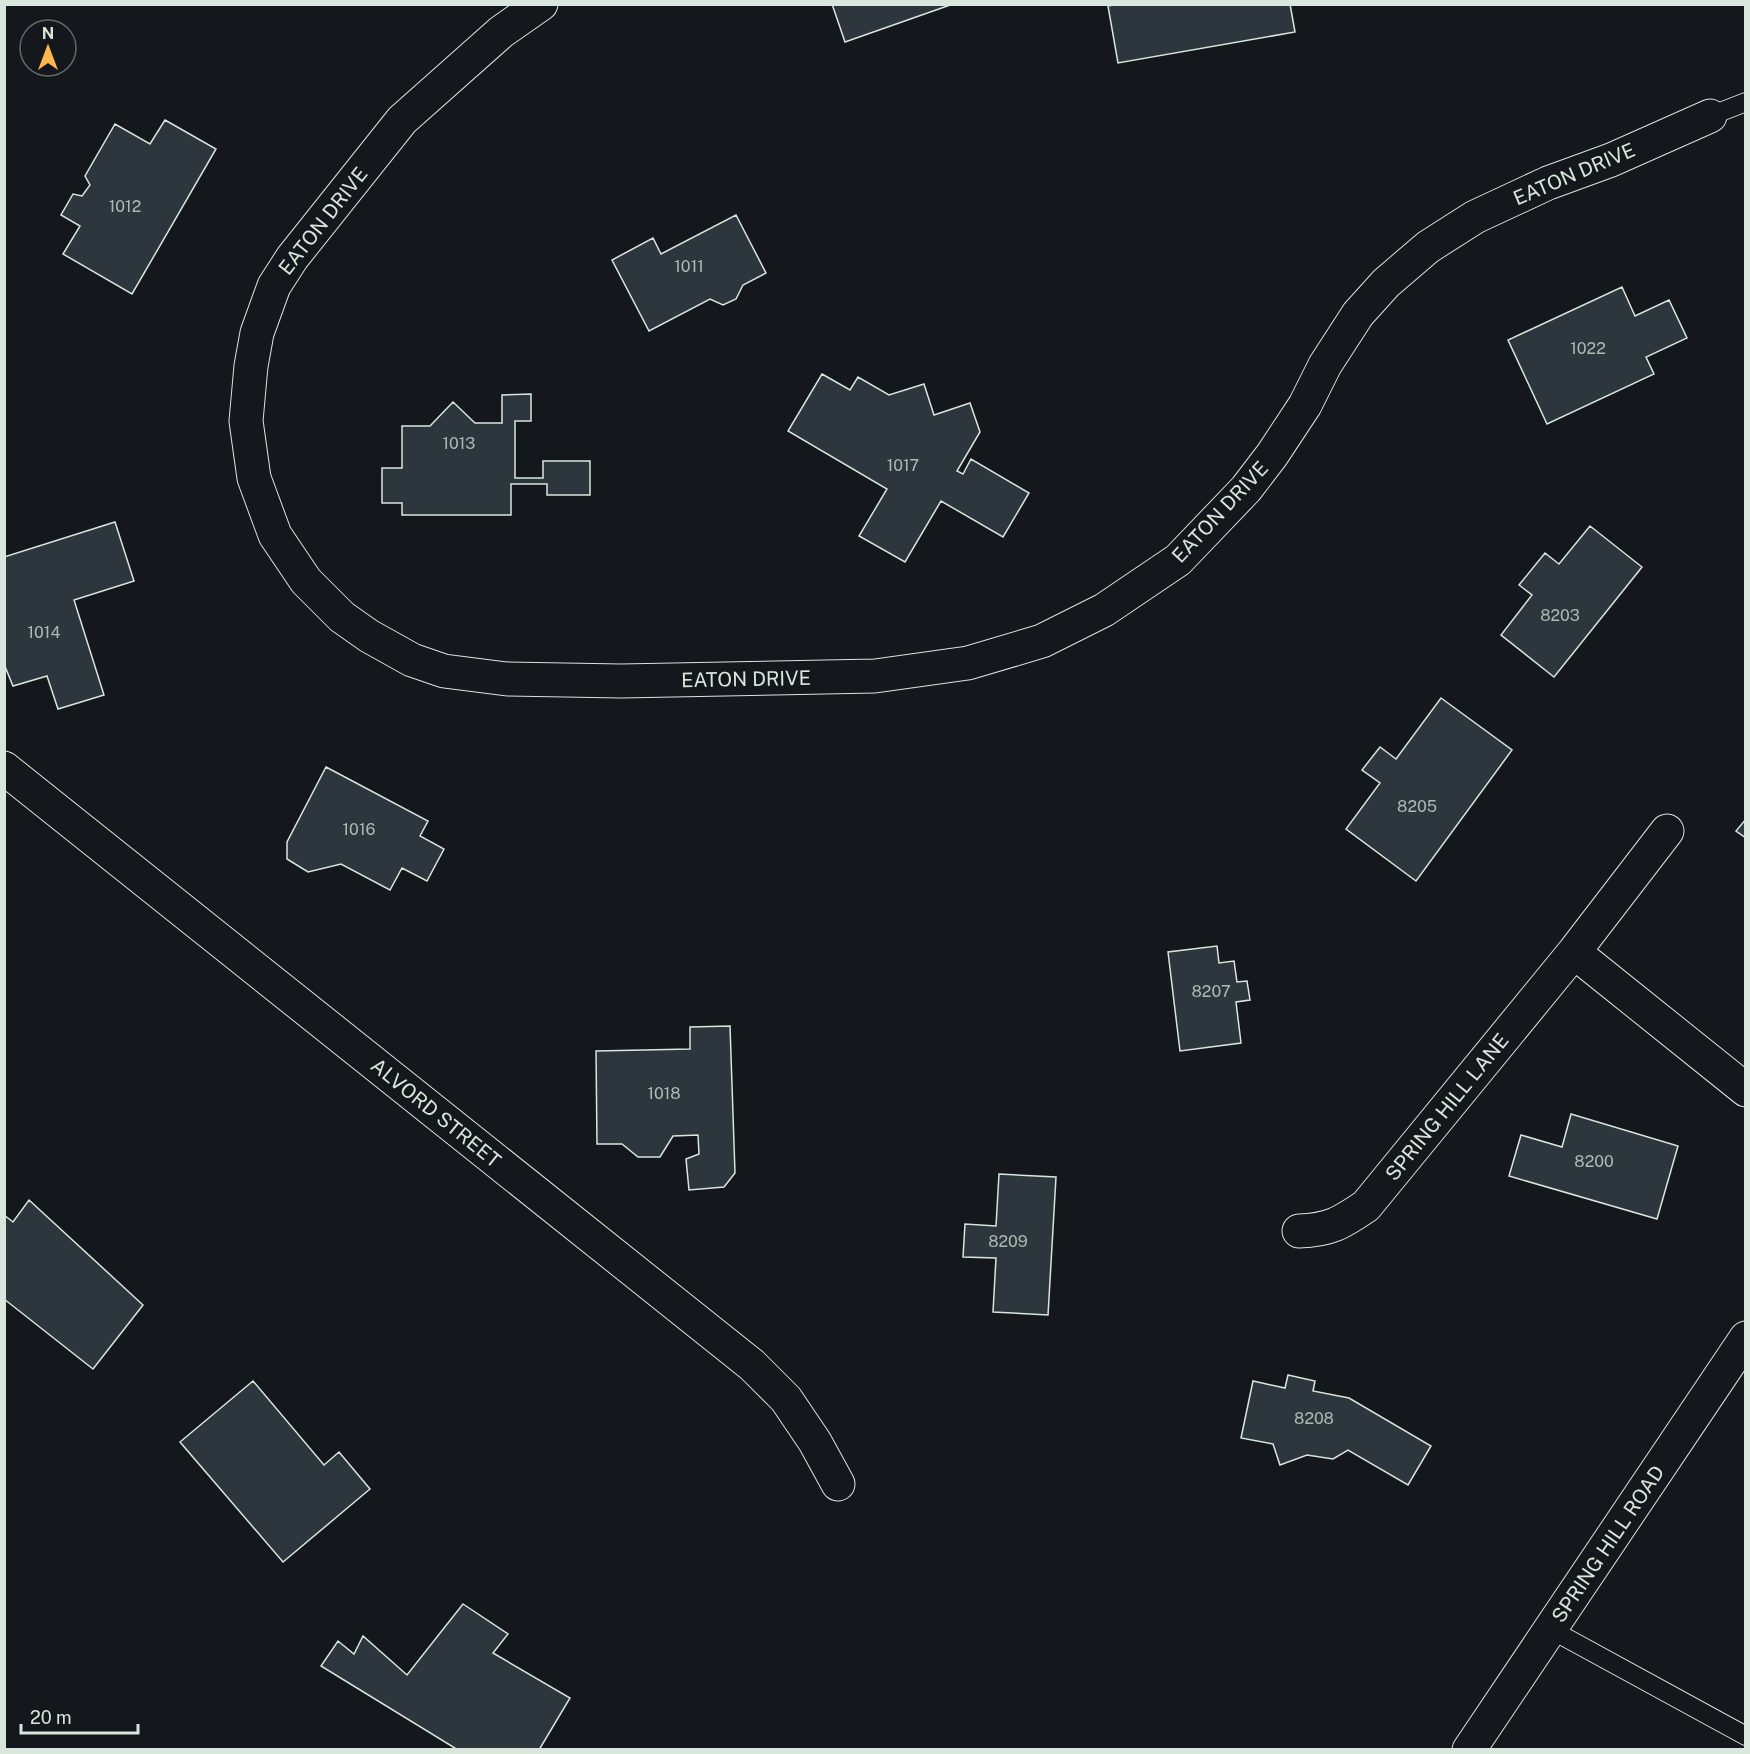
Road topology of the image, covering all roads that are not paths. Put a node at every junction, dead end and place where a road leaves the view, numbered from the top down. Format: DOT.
graph roads {
  1 [pos="541,4"];
  2 [pos="1746,102"];
  3 [pos="1710,116"];
  4 [pos="4,768"];
  5 [pos="1667,831"];
  6 [pos="1574,952"];
  7 [pos="1746,1090"];
  8 [pos="1299,1231"];
  9 [pos="1746,1338"];
  10 [pos="838,1484"];
  11 [pos="1550,1629"];
  12 [pos="1746,1736"];
  13 [pos="1469,1749"];
  1 -- 3 [label="street, EATON DRIVE"];
  2 -- 3 [label="lane"];
  4 -- 10 [label="street, ALVORD STREET"];
  5 -- 6 [label="street, SPRING HILL LANE"];
  6 -- 7 [label="street"];
  6 -- 8 [label="street, SPRING HILL LANE"];
  9 -- 11 [label="street, SPRING HILL ROAD"];
  11 -- 12 [label="lane"];
  11 -- 13 [label="street, SPRING HILL ROAD"];
}
